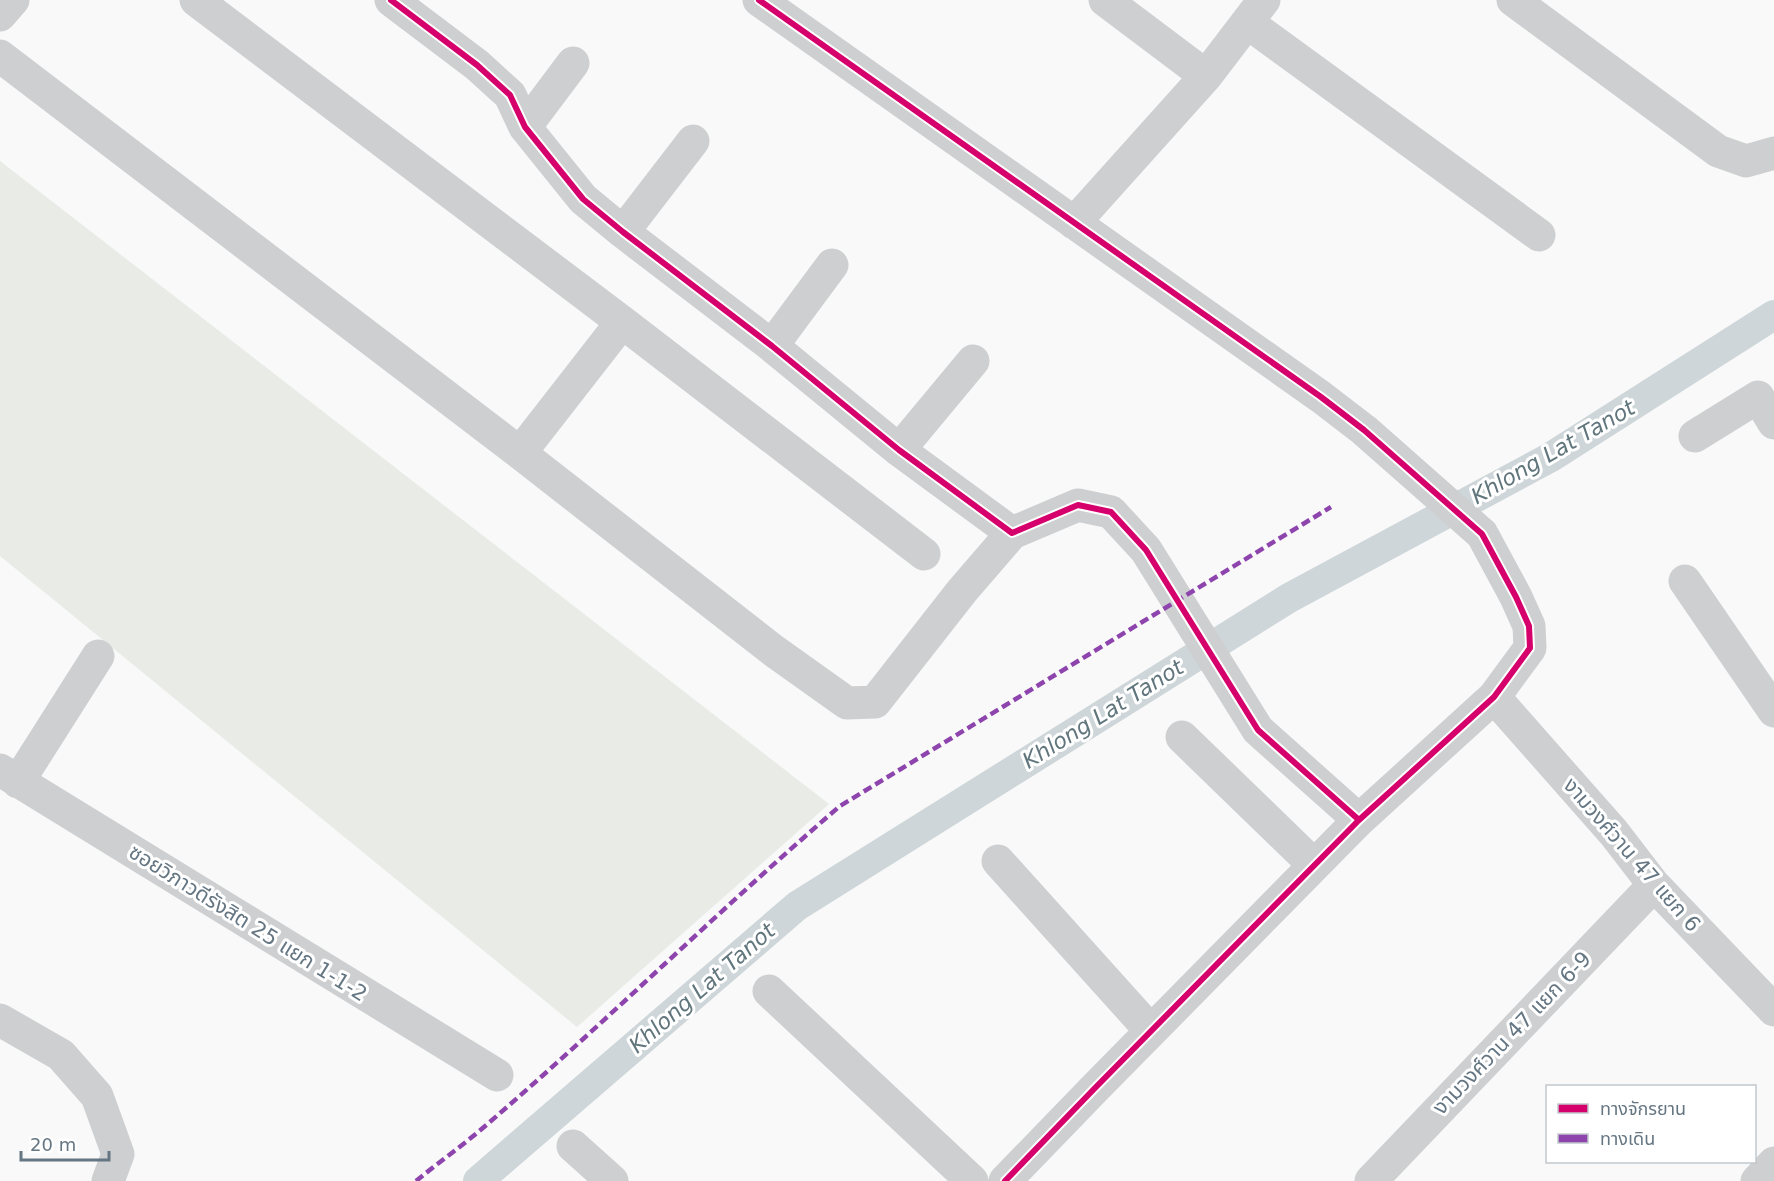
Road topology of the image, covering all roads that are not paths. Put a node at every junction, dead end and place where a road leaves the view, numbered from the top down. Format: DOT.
graph roads {
  1 [pos="13,0"];
  2 [pos="196,0"];
  3 [pos="391,0"];
  4 [pos="759,0"];
  5 [pos="1105,0"];
  6 [pos="1513,0"];
  7 [pos="1256,11"];
  8 [pos="0,15"];
  9 [pos="0,56"];
  10 [pos="573,63"];
  11 [pos="1206,76"];
  12 [pos="525,127"];
  13 [pos="693,141"];
  14 [pos="1774,153"];
  15 [pos="1074,223"];
  16 [pos="623,232"];
  17 [pos="1539,235"];
  18 [pos="832,265"];
  19 [pos="622,322"];
  20 [pos="772,346"];
  21 [pos="973,361"];
  22 [pos="1774,423"];
  23 [pos="1695,436"];
  24 [pos="899,450"];
  25 [pos="520,453"];
  26 [pos="1012,533"];
  27 [pos="924,554"];
  28 [pos="1685,581"];
  29 [pos="98,656"];
  30 [pos="1494,697"];
  31 [pos="1774,711"];
  32 [pos="1182,737"];
  33 [pos="9,776"];
  34 [pos="1359,820"];
  35 [pos="998,861"];
  36 [pos="1314,865"];
  37 [pos="1654,885"];
  38 [pos="769,991"];
  39 [pos="1774,1010"];
  40 [pos="0,1020"];
  41 [pos="1151,1031"];
  42 [pos="497,1075"];
  43 [pos="573,1146"];
  44 [pos="1774,1163"];
  45 [pos="108,1181"];
  46 [pos="612,1181"];
  47 [pos="972,1181"];
  48 [pos="1005,1181"];
  49 [pos="1371,1181"];
  50 [pos="1757,1181"];
  1 -- 8 [label="street"];
  2 -- 19 [label="street"];
  3 -- 12 [label="street"];
  4 -- 15 [label="street"];
  5 -- 11 [label="street"];
  6 -- 14 [label="street"];
  7 -- 11 [label="street"];
  7 -- 17 [label="street"];
  9 -- 25 [label="street"];
  10 -- 12 [label="street"];
  11 -- 15 [label="street"];
  12 -- 16 [label="street"];
  13 -- 16 [label="street"];
  15 -- 30 [label="street"];
  16 -- 20 [label="street"];
  18 -- 20 [label="street"];
  19 -- 25 [label="street"];
  19 -- 27 [label="street"];
  20 -- 24 [label="street"];
  21 -- 24 [label="street"];
  22 -- 23 [label="street"];
  24 -- 26 [label="street"];
  25 -- 26 [label="street"];
  26 -- 34 [label="street"];
  28 -- 31 [label="street"];
  29 -- 33 [label="street"];
  30 -- 34 [label="street"];
  30 -- 37 [label="street, งามวงศ์วาน 47 แยก 6"];
  32 -- 36 [label="street"];
  33 -- 42 [label="street, ซอยวิภาวดีรังสิต 25 แยก 1-1-2"];
  34 -- 36 [label="street"];
  35 -- 41 [label="street"];
  36 -- 41 [label="street"];
  37 -- 39 [label="street, งามวงศ์วาน 47 แยก 6"];
  37 -- 49 [label="street, งามวงศ์วาน 47 แยก 6-9"];
  38 -- 47 [label="street"];
  40 -- 45 [label="street"];
  41 -- 48 [label="street"];
  43 -- 46 [label="street"];
  44 -- 50 [label="street"];
}
